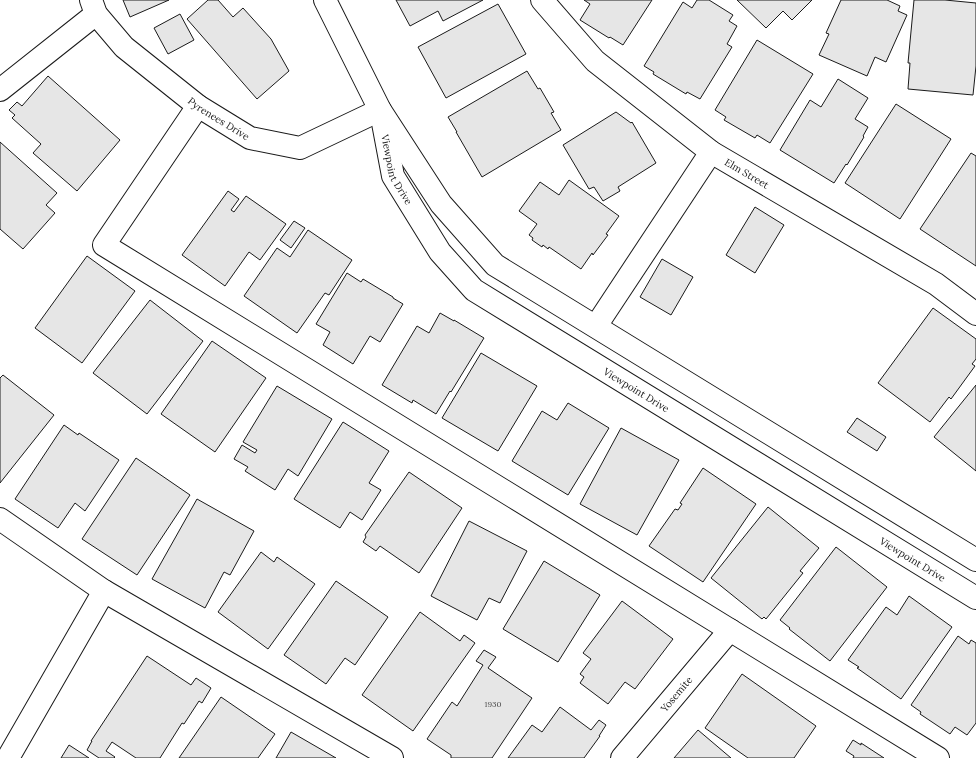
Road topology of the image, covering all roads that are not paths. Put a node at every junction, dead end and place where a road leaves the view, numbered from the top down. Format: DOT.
graph roads {
  1 [pos="325,0"];
  2 [pos="542,0"];
  3 [pos="93,7"];
  4 [pos="0,90"];
  5 [pos="198,106"];
  6 [pos="380,110"];
  7 [pos="711,152"];
  8 [pos="976,314"];
  9 [pos="596,326"];
  10 [pos="0,518"];
  11 [pos="976,560"];
  12 [pos="104,591"];
  13 [pos="976,598"];
  14 [pos="730,630"];
  15 [pos="8,758"];
  16 [pos="392,758"];
  17 [pos="622,758"];
  18 [pos="938,758"];
  1 -- 6 [label="street, Viewpoint Drive"];
  2 -- 7 [label="street, Elm Street"];
  3 -- 4 [label="street"];
  3 -- 5 [label="street, Pyrenees Drive"];
  5 -- 6 [label="street, Pyrenees Drive"];
  5 -- 14 [label="street"];
  6 -- 9 [label="street, Viewpoint Drive"];
  6 -- 13 [label="street, Viewpoint Drive"];
  7 -- 8 [label="street, Elm Street"];
  7 -- 9 [label="street"];
  9 -- 11 [label="street, Viewpoint Drive"];
  10 -- 12 [label="street"];
  12 -- 15 [label="street"];
  12 -- 16 [label="street"];
  14 -- 17 [label="street, Yosemite"];
  14 -- 18 [label="street"];
}
